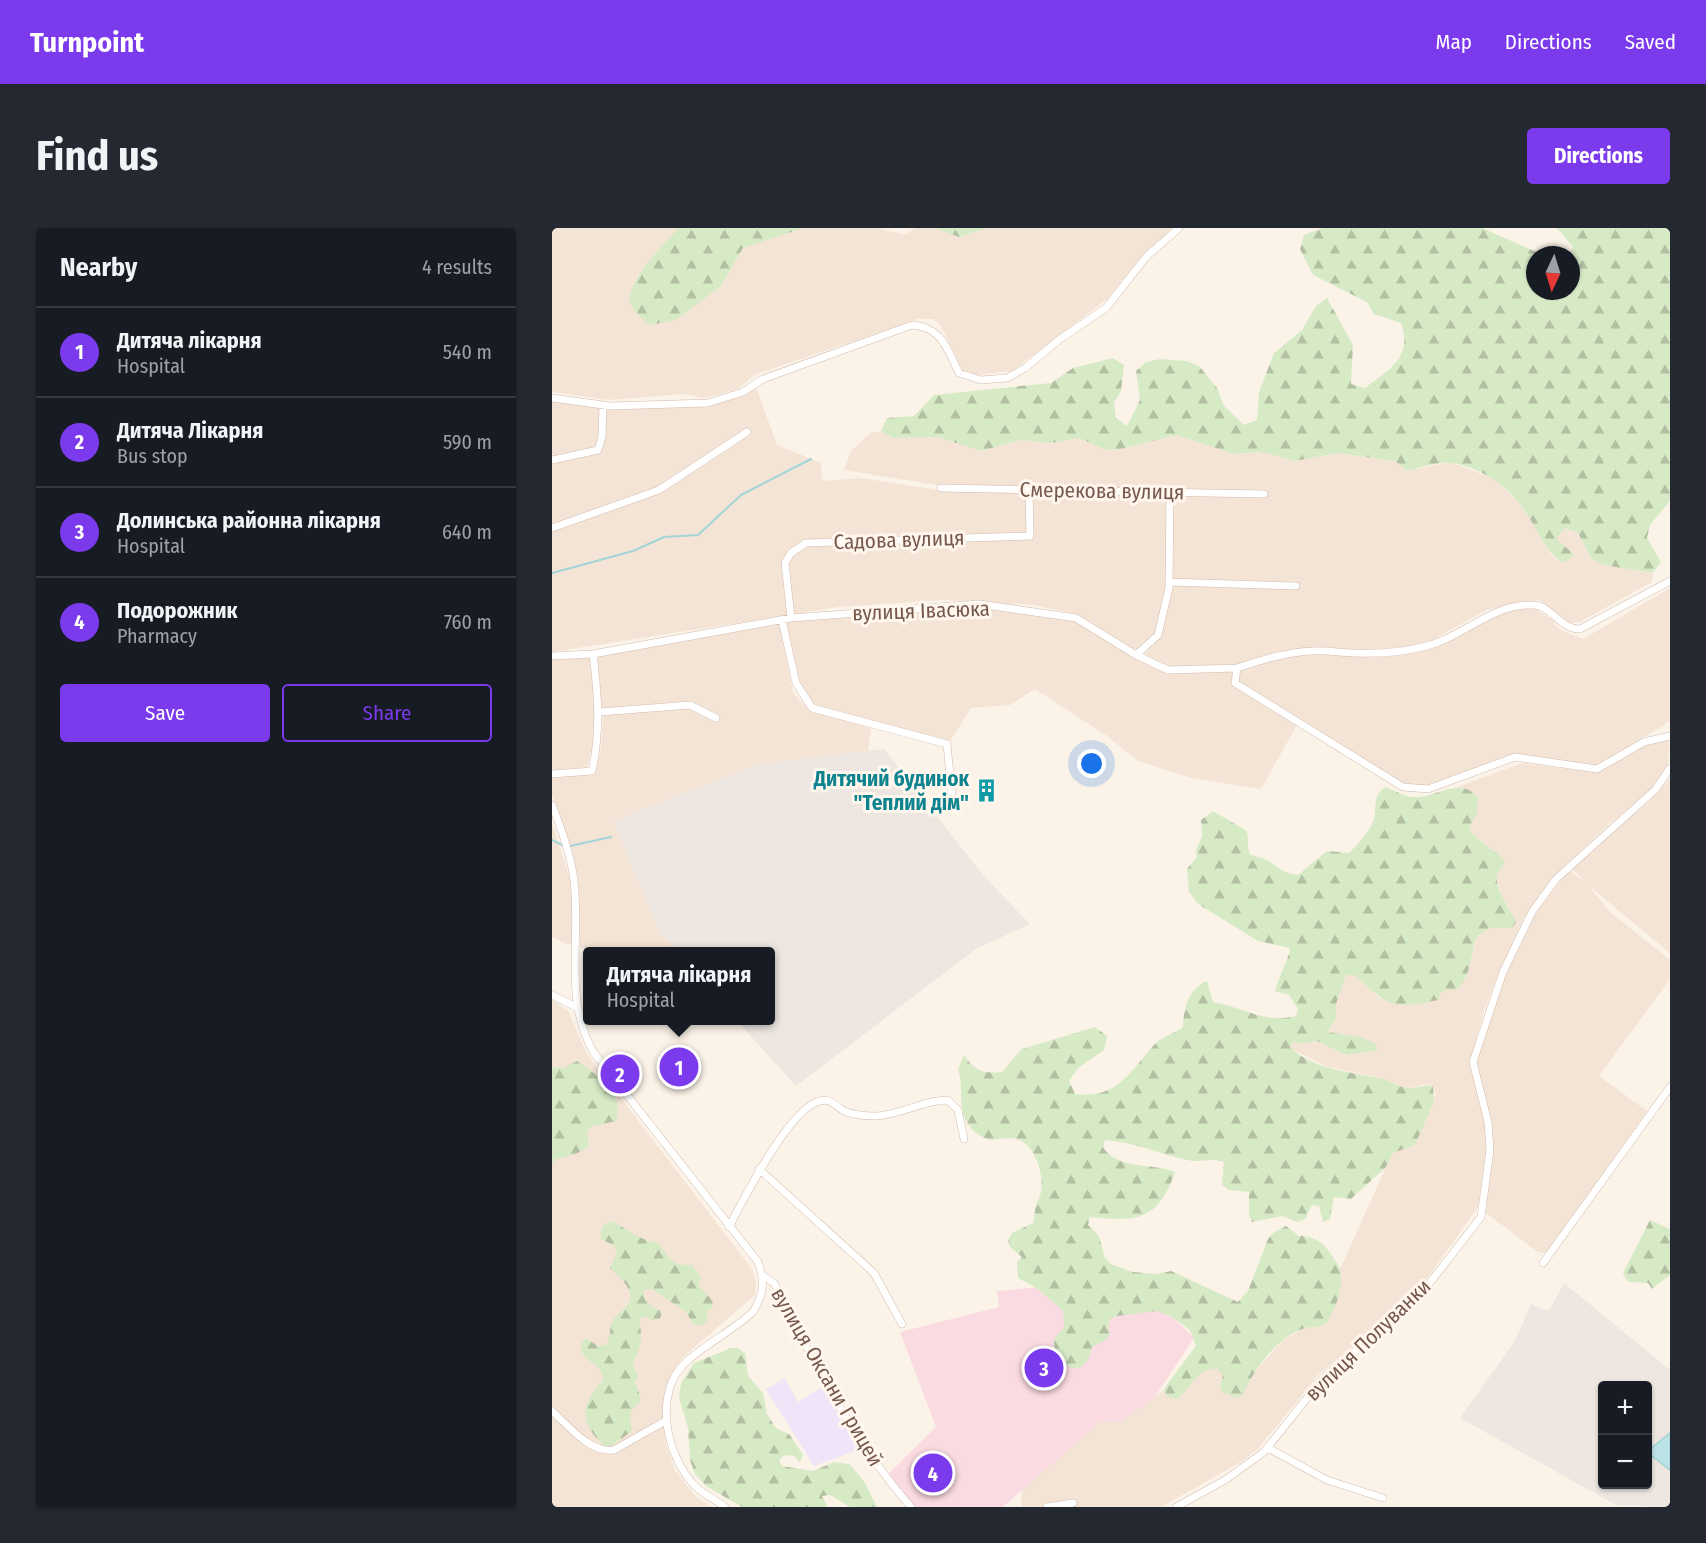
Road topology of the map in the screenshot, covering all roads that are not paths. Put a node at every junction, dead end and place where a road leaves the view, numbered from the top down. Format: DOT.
graph roads {
  1 [pos="1179,228"];
  2 [pos="552,398"];
  3 [pos="603,405"];
  4 [pos="747,432"];
  5 [pos="552,460"];
  6 [pos="941,488"];
  7 [pos="1029,490"];
  8 [pos="1170,493"];
  9 [pos="1263,494"];
  10 [pos="552,528"];
  11 [pos="1670,581"];
  12 [pos="1169,582"];
  13 [pos="1296,586"];
  14 [pos="791,618"];
  15 [pos="782,620"];
  16 [pos="593,654"];
  17 [pos="1136,655"];
  18 [pos="552,656"];
  19 [pos="1237,668"];
  20 [pos="600,712"];
  21 [pos="716,718"];
  22 [pos="1670,736"];
  23 [pos="1670,768"];
  24 [pos="552,774"];
  25 [pos="552,805"];
  26 [pos="953,807"];
  27 [pos="552,995"];
  28 [pos="576,1007"];
  29 [pos="1670,1087"];
  30 [pos="964,1139"];
  31 [pos="759,1169"];
  32 [pos="729,1227"];
  33 [pos="1543,1263"];
  34 [pos="763,1276"];
  35 [pos="902,1324"];
  36 [pos="552,1411"];
  37 [pos="667,1420"];
  38 [pos="1268,1448"];
  39 [pos="1383,1498"];
  40 [pos="1073,1503"];
  41 [pos="725,1507"];
  42 [pos="911,1507"];
  43 [pos="1047,1507"];
  44 [pos="1176,1507"];
  1 -- 3 [label="street"];
  2 -- 3 [label="street"];
  3 -- 5 [label="street"];
  4 -- 10 [label="street"];
  6 -- 7 [label="street, Смерекова вулиця"];
  7 -- 8 [label="street, Смерекова вулиця"];
  7 -- 14 [label="street, Садова вулиця"];
  8 -- 9 [label="street, Смерекова вулиця"];
  8 -- 12 [label="street"];
  11 -- 19 [label="street, вулиця Івасюка"];
  12 -- 13 [label="street"];
  12 -- 17 [label="street"];
  14 -- 15 [label="street, вулиця Івасюка"];
  14 -- 17 [label="street, вулиця Івасюка"];
  15 -- 16 [label="street, вулиця Івасюка"];
  15 -- 26 [label="street"];
  16 -- 18 [label="street, вулиця Івасюка"];
  16 -- 20 [label="street"];
  17 -- 19 [label="street, вулиця Івасюка"];
  19 -- 22 [label="street"];
  20 -- 21 [label="street"];
  20 -- 24 [label="street"];
  23 -- 38 [label="street, вулиця Полуванки"];
  25 -- 28 [label="street, вулиця Оксани Грицей"];
  27 -- 28 [label="street"];
  28 -- 32 [label="street, вулиця Оксани Грицей"];
  29 -- 33 [label="street"];
  30 -- 31 [label="street"];
  31 -- 32 [label="street"];
  31 -- 35 [label="street"];
  32 -- 34 [label="street, вулиця Оксани Грицей"];
  34 -- 37 [label="street"];
  34 -- 42 [label="street, вулиця Оксани Грицей"];
  36 -- 37 [label="street"];
  37 -- 41 [label="street"];
  38 -- 39 [label="street"];
  38 -- 44 [label="street, вулиця Полуванки"];
  40 -- 43 [label="street"];
}
